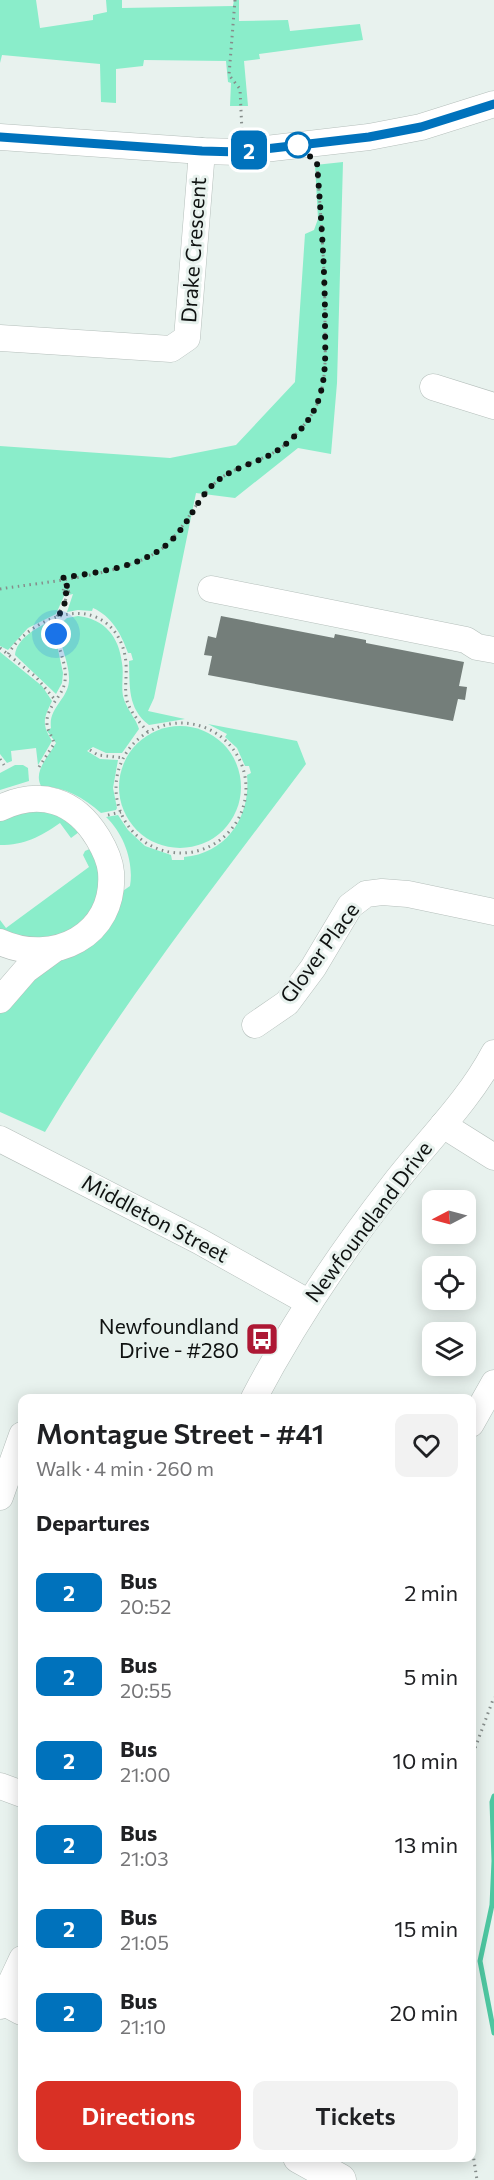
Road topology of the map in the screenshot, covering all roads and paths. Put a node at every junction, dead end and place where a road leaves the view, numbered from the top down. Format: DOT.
graph roads {
  1 [pos="235,0"];
  2 [pos="494,104"];
  3 [pos="242,132"];
  4 [pos="0,137"];
  5 [pos="202,151"];
  6 [pos="317,163"];
  7 [pos="0,338"];
  8 [pos="433,387"];
  9 [pos="494,406"];
  10 [pos="62,578"];
  11 [pos="0,589"];
  12 [pos="211,589"];
  13 [pos="58,616"];
  14 [pos="0,648"];
  15 [pos="494,650"];
  16 [pos="8,654"];
  17 [pos="56,701"];
  18 [pos="148,732"];
  19 [pos="90,750"];
  20 [pos="124,758"];
  21 [pos="0,759"];
  22 [pos="4,765"];
  23 [pos="39,767"];
  24 [pos="0,808"];
  25 [pos="121,812"];
  26 [pos="104,815"];
  27 [pos="494,912"];
  28 [pos="0,942"];
  29 [pos="52,951"];
  30 [pos="0,1000"];
  31 [pos="255,1025"];
  32 [pos="494,1053"];
  33 [pos="443,1125"];
  34 [pos="0,1139"];
  35 [pos="494,1157"];
  36 [pos="308,1302"];
  37 [pos="494,1383"];
  38 [pos="256,1394"];
  39 [pos="476,1415"];
  40 [pos="18,1446"];
  41 [pos="0,1497"];
  42 [pos="494,1697"];
  43 [pos="476,1746"];
  44 [pos="0,1786"];
  45 [pos="18,1793"];
  46 [pos="18,1971"];
  47 [pos="7,2003"];
  48 [pos="308,2162"];
  49 [pos="472,2162"];
  50 [pos="474,2162"];
  51 [pos="474,2166"];
  52 [pos="340,2180"];
  53 [pos="477,2180"];
  1 -- 3 [label="path"];
  2 -- 5 [label="street"];
  4 -- 5 [label="street"];
  5 -- 7 [label="street, Drake Crescent"];
  6 -- 10 [label="path"];
  8 -- 9 [label="street"];
  10 -- 11 [label="path"];
  10 -- 13 [label="path"];
  12 -- 15 [label="street"];
  13 -- 16 [label="path"];
  13 -- 17 [label="path"];
  13 -- 18 [label="path"];
  14 -- 16 [label="path"];
  16 -- 17 [label="path"];
  17 -- 23 [label="path"];
  18 -- 20 [label="path"];
  18 -- 25 [label="path"];
  19 -- 20 [label="path"];
  20 -- 25 [label="path"];
  21 -- 22 [label="path"];
  24 -- 29 [label="street"];
  25 -- 26 [label="path"];
  27 -- 31 [label="street, Glover Place"];
  28 -- 29 [label="street"];
  29 -- 30 [label="street"];
  32 -- 33 [label="street, Newfoundland Drive"];
  33 -- 35 [label="street"];
  33 -- 36 [label="street, Newfoundland Drive"];
  34 -- 36 [label="street, Middleton Street"];
  36 -- 38 [label="street, Newfoundland Drive"];
  37 -- 39 [label="street"];
  40 -- 41 [label="street"];
  42 -- 43 [label="path"];
  44 -- 45 [label="street"];
  46 -- 47 [label="street"];
  48 -- 52 [label="main road"];
  49 -- 51 [label="path"];
  50 -- 51 [label="path"];
  51 -- 53 [label="path"];
}
